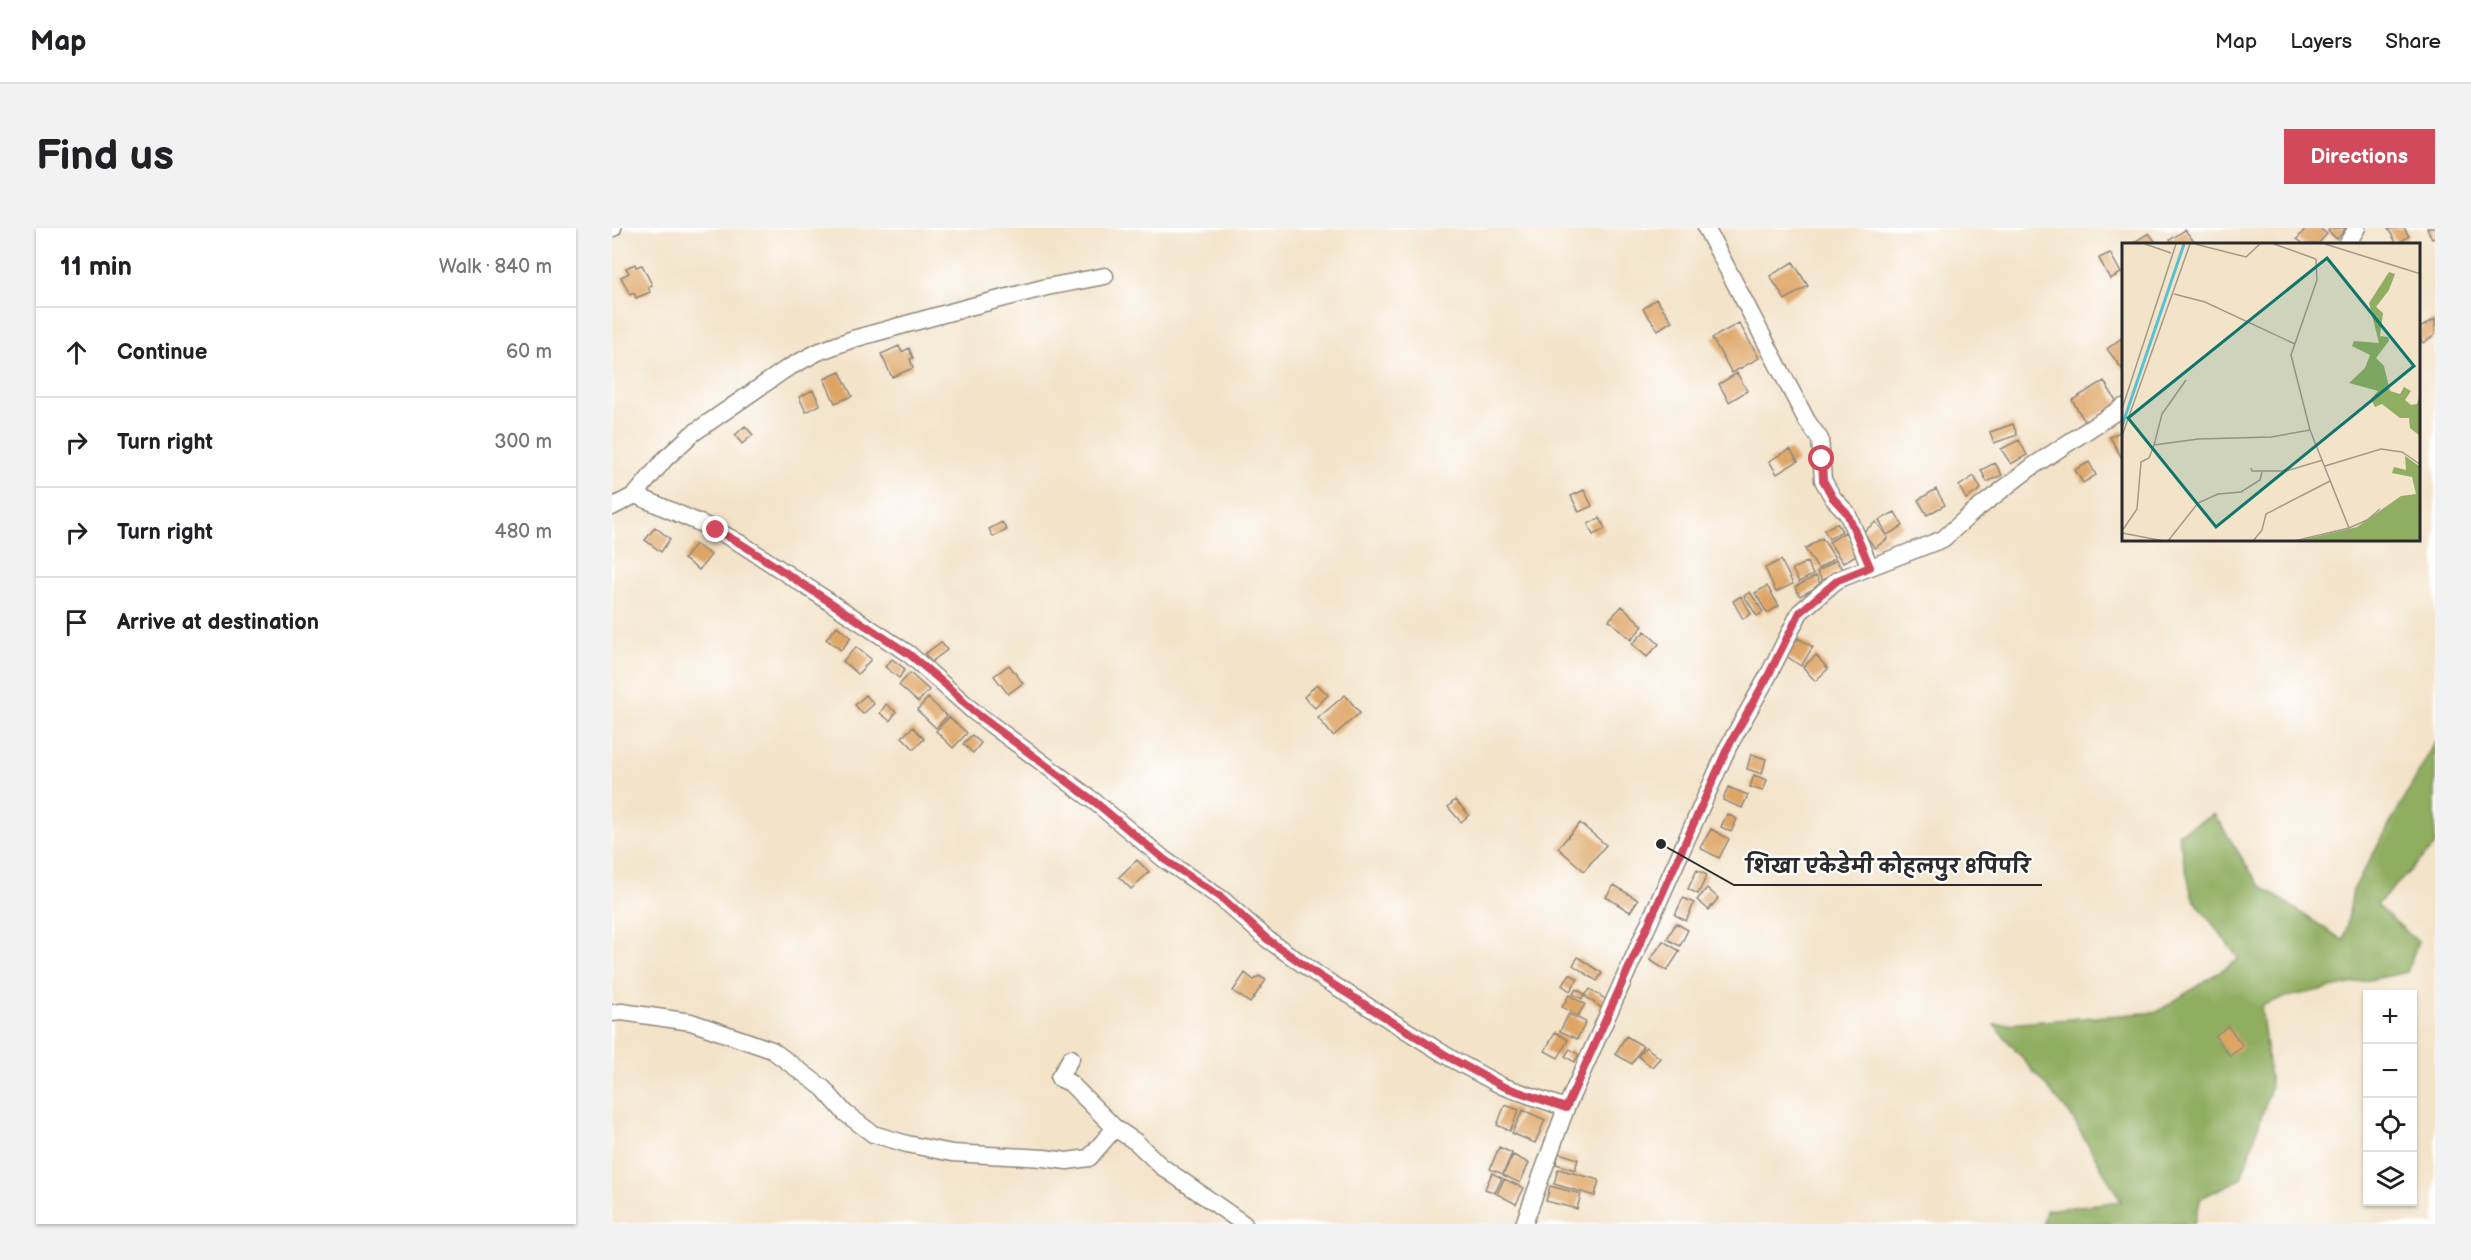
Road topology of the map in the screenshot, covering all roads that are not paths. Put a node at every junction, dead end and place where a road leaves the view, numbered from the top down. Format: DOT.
graph roads {
  1 [pos="1706,228"];
  2 [pos="2357,228"];
  3 [pos="2348,243"];
  4 [pos="1105,276"];
  5 [pos="2122,408"];
  6 [pos="635,495"];
  7 [pos="612,507"];
  8 [pos="1870,567"];
  9 [pos="612,1013"];
  10 [pos="1071,1058"];
  11 [pos="1566,1108"];
  12 [pos="1115,1128"];
  13 [pos="1244,1224"];
  14 [pos="1524,1224"];
  1 -- 8 [label="street"];
  2 -- 3 [label="street"];
  4 -- 6 [label="street"];
  5 -- 8 [label="street"];
  6 -- 7 [label="street"];
  6 -- 11 [label="street"];
  8 -- 11 [label="street"];
  9 -- 12 [label="street"];
  10 -- 12 [label="street"];
  11 -- 14 [label="street"];
  12 -- 13 [label="street"];
}
